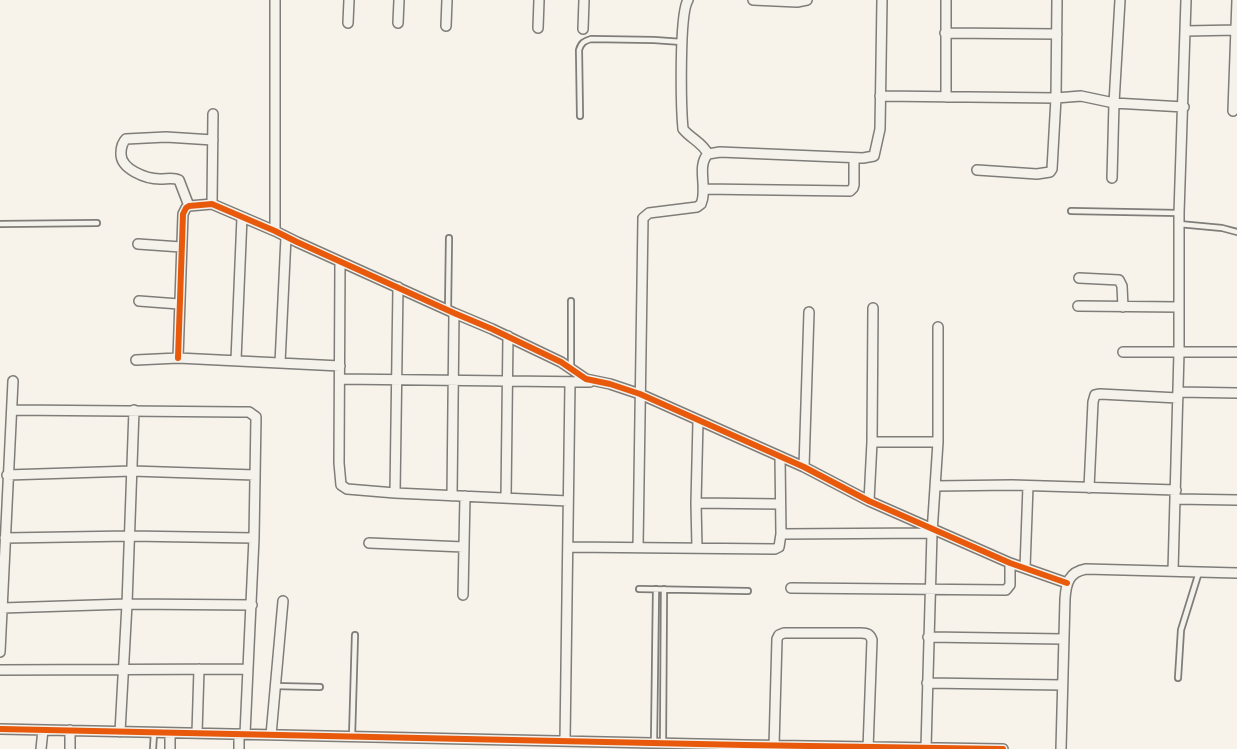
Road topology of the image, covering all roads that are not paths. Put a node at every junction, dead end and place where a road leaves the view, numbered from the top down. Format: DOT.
graph roads {
  1 [pos="275,0"];
  2 [pos="349,0"];
  3 [pos="399,0"];
  4 [pos="447,0"];
  5 [pos="539,0"];
  6 [pos="584,0"];
  7 [pos="688,0"];
  8 [pos="753,0"];
  9 [pos="807,0"];
  10 [pos="882,0"];
  11 [pos="946,0"];
  12 [pos="1057,0"];
  13 [pos="1120,0"];
  14 [pos="1186,0"];
  15 [pos="1236,0"];
  16 [pos="348,23"];
  17 [pos="398,24"];
  18 [pos="446,26"];
  19 [pos="538,28"];
  20 [pos="583,29"];
  21 [pos="1236,30"];
  22 [pos="1185,31"];
  23 [pos="945,33"];
  24 [pos="1057,34"];
  25 [pos="682,42"];
  26 [pos="880,96"];
  27 [pos="946,97"];
  28 [pos="1056,98"];
  29 [pos="1114,103"];
  30 [pos="1184,107"];
  31 [pos="1233,111"];
  32 [pos="213,114"];
  33 [pos="580,116"];
  34 [pos="213,140"];
  35 [pos="708,154"];
  36 [pos="854,158"];
  37 [pos="977,170"];
  38 [pos="1112,178"];
  39 [pos="704,189"];
  40 [pos="212,204"];
  41 [pos="189,206"];
  42 [pos="1071,212"];
  43 [pos="1180,213"];
  44 [pos="242,217"];
  45 [pos="98,223"];
  46 [pos="0,224"];
  47 [pos="1179,224"];
  48 [pos="275,231"];
  49 [pos="1237,232"];
  50 [pos="286,238"];
  51 [pos="449,238"];
  52 [pos="138,244"];
  53 [pos="181,247"];
  54 [pos="340,262"];
  55 [pos="1079,278"];
  56 [pos="398,287"];
  57 [pos="139,301"];
  58 [pos="570,301"];
  59 [pos="179,304"];
  60 [pos="1078,306"];
  61 [pos="1123,307"];
  62 [pos="1179,307"];
  63 [pos="873,308"];
  64 [pos="451,312"];
  65 [pos="809,312"];
  66 [pos="938,327"];
  67 [pos="508,336"];
  68 [pos="1122,352"];
  69 [pos="1179,352"];
  70 [pos="1237,352"];
  71 [pos="178,358"];
  72 [pos="136,360"];
  73 [pos="236,360"];
  74 [pos="280,363"];
  75 [pos="340,366"];
  76 [pos="571,368"];
  77 [pos="340,379"];
  78 [pos="396,379"];
  79 [pos="13,381"];
  80 [pos="452,381"];
  81 [pos="508,382"];
  82 [pos="595,382"];
  83 [pos="570,383"];
  84 [pos="1237,393"];
  85 [pos="640,394"];
  86 [pos="1178,395"];
  87 [pos="12,410"];
  88 [pos="134,410"];
  89 [pos="698,421"];
  90 [pos="872,442"];
  91 [pos="938,442"];
  92 [pos="780,457"];
  93 [pos="804,467"];
  94 [pos="132,471"];
  95 [pos="7,475"];
  96 [pos="255,475"];
  97 [pos="936,486"];
  98 [pos="1028,486"];
  99 [pos="1089,488"];
  100 [pos="395,493"];
  101 [pos="1176,494"];
  102 [pos="452,496"];
  103 [pos="466,496"];
  104 [pos="506,498"];
  105 [pos="1237,500"];
  106 [pos="568,501"];
  107 [pos="870,501"];
  108 [pos="696,503"];
  109 [pos="780,504"];
  110 [pos="932,530"];
  111 [pos="781,534"];
  112 [pos="130,536"];
  113 [pos="5,538"];
  114 [pos="254,538"];
  115 [pos="369,543"];
  116 [pos="464,547"];
  117 [pos="568,547"];
  118 [pos="638,547"];
  119 [pos="697,548"];
  120 [pos="1010,563"];
  121 [pos="1025,568"];
  122 [pos="1173,571"];
  123 [pos="1199,572"];
  124 [pos="1237,573"];
  125 [pos="1067,583"];
  126 [pos="791,588"];
  127 [pos="931,588"];
  128 [pos="639,589"];
  129 [pos="656,589"];
  130 [pos="664,589"];
  131 [pos="748,591"];
  132 [pos="463,595"];
  133 [pos="283,601"];
  134 [pos="127,604"];
  135 [pos="252,605"];
  136 [pos="2,608"];
  137 [pos="0,633"];
  138 [pos="355,635"];
  139 [pos="928,637"];
  140 [pos="1063,640"];
  141 [pos="0,652"];
  142 [pos="123,669"];
  143 [pos="248,669"];
  144 [pos="0,670"];
  145 [pos="199,670"];
  146 [pos="1178,678"];
  147 [pos="927,683"];
  148 [pos="1062,685"];
  149 [pos="274,686"];
  150 [pos="320,687"];
  151 [pos="0,729"];
  152 [pos="43,730"];
  153 [pos="70,730"];
  154 [pos="120,732"];
  155 [pos="154,732"];
  156 [pos="170,733"];
  157 [pos="197,733"];
  158 [pos="242,734"];
  159 [pos="271,735"];
  160 [pos="352,737"];
  161 [pos="565,741"];
  162 [pos="659,743"];
  163 [pos="774,746"];
  164 [pos="868,748"];
  165 [pos="926,748"];
  166 [pos="41,749"];
  167 [pos="70,749"];
  168 [pos="153,749"];
  169 [pos="170,749"];
  170 [pos="239,749"];
  171 [pos="1003,749"];
  172 [pos="1062,749"];
  1 -- 48 [label="street"];
  2 -- 16 [label="street"];
  3 -- 17 [label="street"];
  4 -- 18 [label="street"];
  5 -- 19 [label="street"];
  6 -- 20 [label="street"];
  7 -- 25 [label="street"];
  8 -- 9 [label="street"];
  10 -- 26 [label="street"];
  11 -- 23 [label="street"];
  12 -- 24 [label="street"];
  13 -- 29 [label="street"];
  14 -- 22 [label="street"];
  15 -- 21 [label="street"];
  21 -- 22 [label="street"];
  21 -- 31 [label="street"];
  22 -- 30 [label="street"];
  23 -- 24 [label="street"];
  23 -- 27 [label="street"];
  24 -- 28 [label="street"];
  25 -- 33 [label="lane"];
  25 -- 35 [label="street"];
  26 -- 27 [label="street"];
  26 -- 36 [label="street"];
  27 -- 28 [label="street"];
  28 -- 29 [label="street"];
  28 -- 37 [label="street"];
  29 -- 30 [label="street"];
  29 -- 38 [label="street"];
  30 -- 43 [label="street"];
  32 -- 34 [label="street"];
  34 -- 40 [label="street"];
  34 -- 41 [label="street"];
  35 -- 36 [label="street"];
  35 -- 39 [label="street"];
  36 -- 39 [label="street"];
  39 -- 85 [label="street"];
  40 -- 41 [label="street"];
  40 -- 44 [label="street"];
  41 -- 53 [label="street"];
  42 -- 43 [label="lane"];
  43 -- 47 [label="street"];
  44 -- 48 [label="street"];
  44 -- 73 [label="street"];
  45 -- 46 [label="lane"];
  47 -- 49 [label="lane"];
  47 -- 62 [label="street"];
  48 -- 50 [label="street"];
  50 -- 54 [label="street"];
  50 -- 74 [label="street"];
  51 -- 64 [label="lane"];
  52 -- 53 [label="street"];
  53 -- 59 [label="street"];
  54 -- 56 [label="street"];
  54 -- 75 [label="street"];
  55 -- 61 [label="street"];
  56 -- 64 [label="street"];
  56 -- 78 [label="street"];
  57 -- 59 [label="street"];
  58 -- 76 [label="lane"];
  59 -- 71 [label="street"];
  60 -- 61 [label="street"];
  61 -- 62 [label="street"];
  62 -- 69 [label="street"];
  63 -- 90 [label="street"];
  64 -- 67 [label="street"];
  64 -- 80 [label="street"];
  65 -- 93 [label="street"];
  66 -- 91 [label="street"];
  67 -- 76 [label="street"];
  67 -- 81 [label="street"];
  68 -- 69 [label="street"];
  69 -- 70 [label="street"];
  69 -- 86 [label="street"];
  71 -- 72 [label="street"];
  71 -- 73 [label="street"];
  73 -- 74 [label="street"];
  74 -- 75 [label="street"];
  75 -- 77 [label="street"];
  76 -- 82 [label="street"];
  77 -- 78 [label="street"];
  77 -- 100 [label="street"];
  78 -- 80 [label="street"];
  78 -- 100 [label="street"];
  79 -- 87 [label="street"];
  80 -- 81 [label="street"];
  80 -- 102 [label="street"];
  81 -- 83 [label="street"];
  81 -- 104 [label="street"];
  82 -- 83 [label="street"];
  82 -- 85 [label="street"];
  83 -- 106 [label="street"];
  84 -- 86 [label="street"];
  85 -- 89 [label="street"];
  85 -- 118 [label="street"];
  86 -- 99 [label="street"];
  86 -- 101 [label="street"];
  87 -- 88 [label="street"];
  87 -- 95 [label="street"];
  88 -- 94 [label="street"];
  88 -- 96 [label="street"];
  89 -- 92 [label="street"];
  89 -- 108 [label="street"];
  90 -- 91 [label="street"];
  90 -- 107 [label="street"];
  91 -- 97 [label="street"];
  92 -- 93 [label="street"];
  92 -- 109 [label="street"];
  93 -- 107 [label="street"];
  94 -- 95 [label="street"];
  94 -- 96 [label="street"];
  94 -- 112 [label="street"];
  95 -- 113 [label="street"];
  96 -- 114 [label="street"];
  97 -- 98 [label="street"];
  97 -- 110 [label="street"];
  98 -- 99 [label="street"];
  98 -- 121 [label="street"];
  99 -- 101 [label="street"];
  100 -- 102 [label="street"];
  101 -- 105 [label="street"];
  101 -- 122 [label="street"];
  102 -- 103 [label="street"];
  103 -- 104 [label="street"];
  103 -- 116 [label="street"];
  104 -- 106 [label="street"];
  106 -- 117 [label="street"];
  107 -- 110 [label="street"];
  108 -- 109 [label="street"];
  108 -- 119 [label="street"];
  109 -- 111 [label="street"];
  110 -- 111 [label="street"];
  110 -- 120 [label="street"];
  110 -- 127 [label="street"];
  111 -- 119 [label="street"];
  112 -- 113 [label="street"];
  112 -- 114 [label="street"];
  112 -- 134 [label="street"];
  113 -- 136 [label="street"];
  114 -- 135 [label="street"];
  115 -- 116 [label="street"];
  116 -- 132 [label="street"];
  117 -- 118 [label="street"];
  117 -- 161 [label="street"];
  118 -- 119 [label="street"];
  120 -- 121 [label="street"];
  120 -- 127 [label="street"];
  121 -- 125 [label="street"];
  122 -- 123 [label="street"];
  122 -- 125 [label="street"];
  123 -- 124 [label="street"];
  123 -- 146 [label="lane"];
  125 -- 140 [label="street"];
  126 -- 127 [label="street"];
  127 -- 139 [label="street"];
  128 -- 129 [label="lane"];
  129 -- 130 [label="lane"];
  129 -- 162 [label="lane"];
  130 -- 131 [label="lane"];
  130 -- 162 [label="lane"];
  133 -- 149 [label="street"];
  134 -- 135 [label="street"];
  134 -- 136 [label="street"];
  134 -- 142 [label="street"];
  135 -- 143 [label="street"];
  136 -- 137 [label="street"];
  137 -- 141 [label="street"];
  138 -- 160 [label="lane"];
  139 -- 140 [label="street"];
  139 -- 147 [label="street"];
  140 -- 148 [label="street"];
  142 -- 144 [label="street"];
  142 -- 145 [label="street"];
  142 -- 154 [label="street"];
  143 -- 145 [label="street"];
  143 -- 158 [label="street"];
  145 -- 157 [label="street"];
  147 -- 148 [label="street"];
  147 -- 165 [label="street"];
  148 -- 172 [label="street"];
  149 -- 150 [label="lane"];
  149 -- 159 [label="street"];
  151 -- 152 [label="street"];
  152 -- 153 [label="street"];
  152 -- 166 [label="street"];
  153 -- 154 [label="street"];
  153 -- 167 [label="street"];
  154 -- 155 [label="street"];
  155 -- 156 [label="street"];
  155 -- 168 [label="lane"];
  156 -- 157 [label="street"];
  156 -- 169 [label="street"];
  157 -- 158 [label="street"];
  158 -- 159 [label="street"];
  158 -- 170 [label="street"];
  159 -- 160 [label="street"];
  160 -- 161 [label="street"];
  161 -- 162 [label="street"];
  162 -- 163 [label="street"];
  163 -- 164 [label="street"];
  163 -- 164 [label="street"];
  164 -- 165 [label="street"];
  165 -- 171 [label="street"];
}
